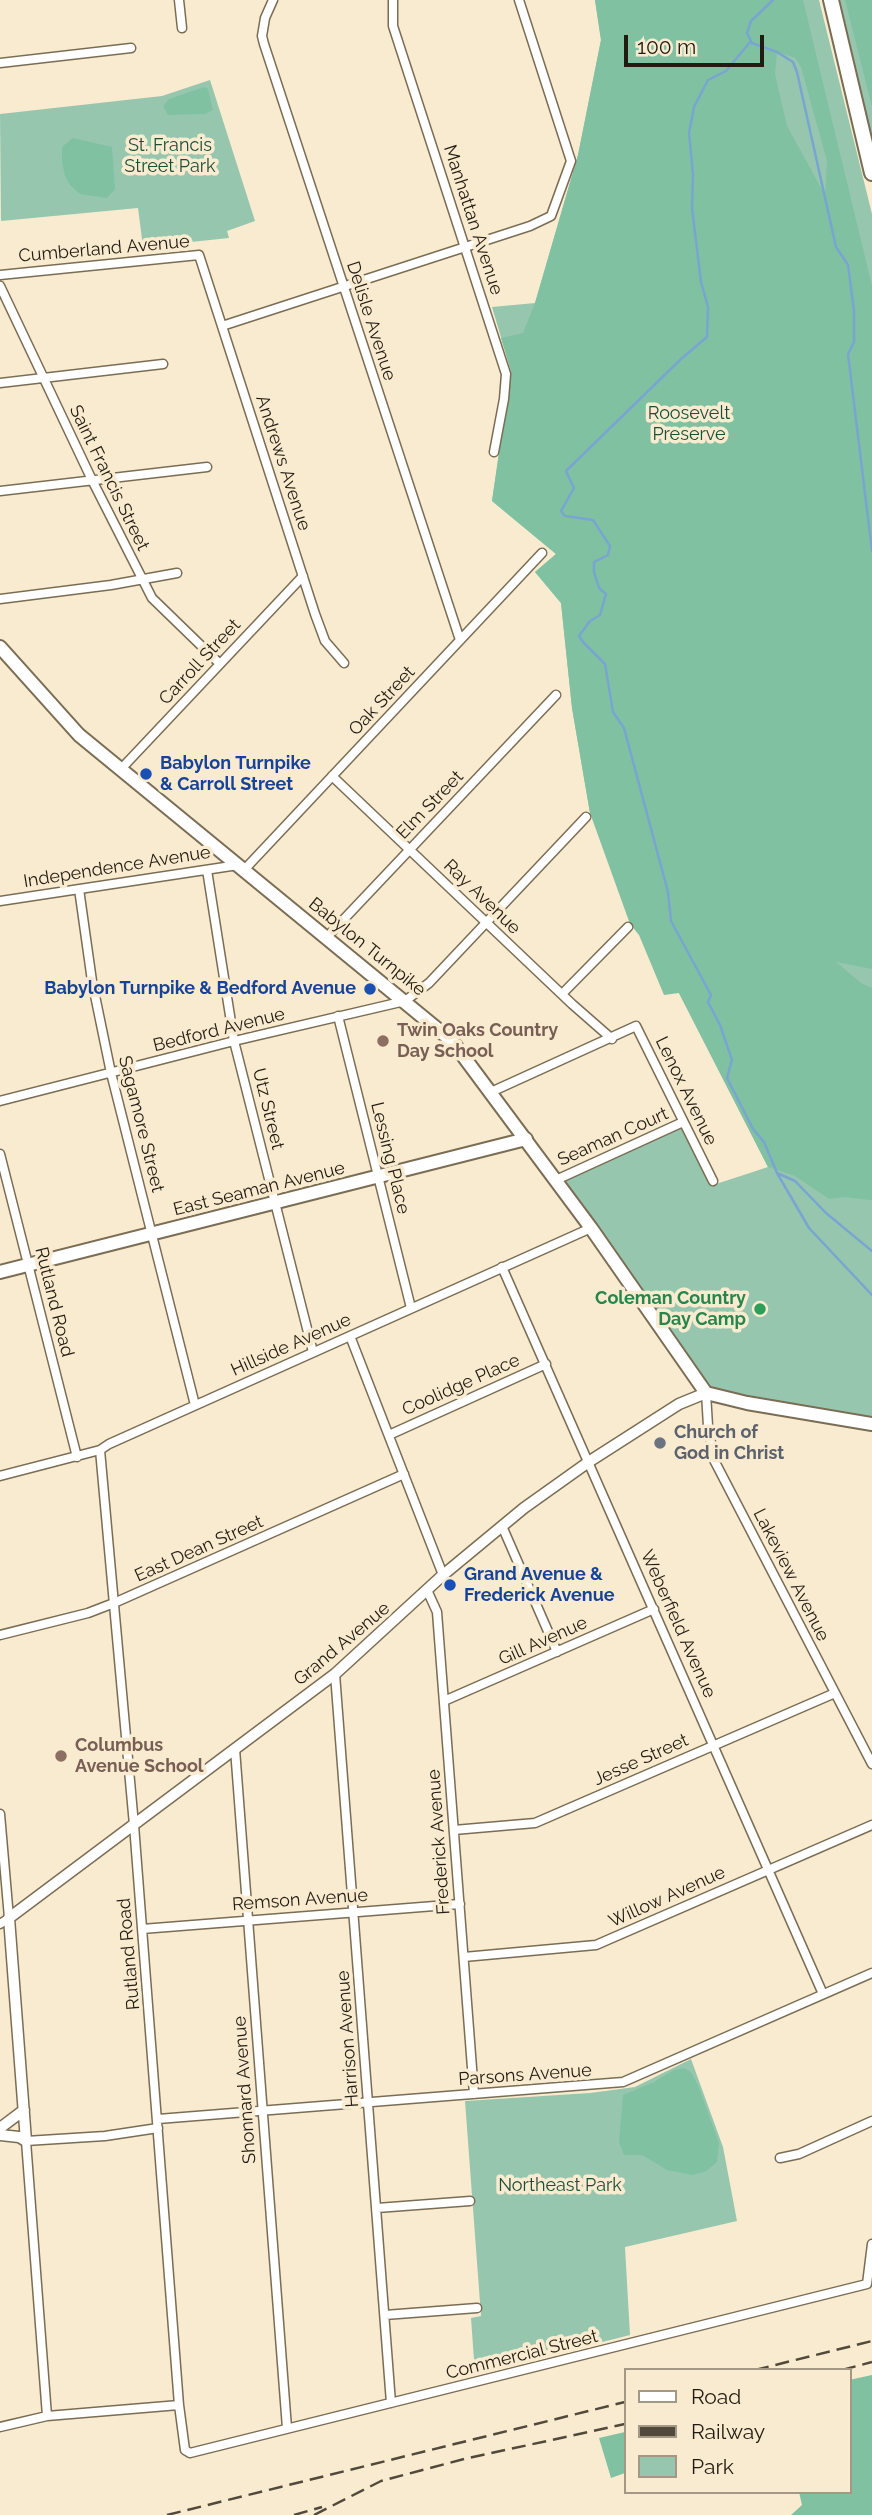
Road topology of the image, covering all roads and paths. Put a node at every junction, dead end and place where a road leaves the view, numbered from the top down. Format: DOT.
graph roads {
  1 [pos="179,0"];
  2 [pos="274,0"];
  3 [pos="393,0"];
  4 [pos="519,0"];
  5 [pos="831,0"];
  6 [pos="182,27"];
  7 [pos="131,48"];
  8 [pos="0,63"];
  9 [pos="872,173"];
  10 [pos="465,247"];
  11 [pos="203,268"];
  12 [pos="0,275"];
  13 [pos="0,286"];
  14 [pos="344,286"];
  15 [pos="222,326"];
  16 [pos="163,365"];
  17 [pos="43,378"];
  18 [pos="0,383"];
  19 [pos="494,452"];
  20 [pos="207,467"];
  21 [pos="92,480"];
  22 [pos="0,491"];
  23 [pos="542,553"];
  24 [pos="177,573"];
  25 [pos="303,576"];
  26 [pos="142,580"];
  27 [pos="0,599"];
  28 [pos="460,640"];
  29 [pos="0,647"];
  30 [pos="7,663"];
  31 [pos="344,663"];
  32 [pos="220,664"];
  33 [pos="556,695"];
  34 [pos="121,769"];
  35 [pos="332,776"];
  36 [pos="586,817"];
  37 [pos="409,849"];
  38 [pos="241,867"];
  39 [pos="206,870"];
  40 [pos="79,889"];
  41 [pos="0,901"];
  42 [pos="487,923"];
  43 [pos="628,927"];
  44 [pos="327,937"];
  45 [pos="562,994"];
  46 [pos="405,1001"];
  47 [pos="338,1016"];
  48 [pos="612,1039"];
  49 [pos="234,1041"];
  50 [pos="111,1073"];
  51 [pos="491,1092"];
  52 [pos="0,1101"];
  53 [pos="683,1122"];
  54 [pos="526,1139"];
  55 [pos="0,1154"];
  56 [pos="378,1177"];
  57 [pos="556,1180"];
  58 [pos="713,1181"];
  59 [pos="275,1203"];
  60 [pos="591,1228"];
  61 [pos="152,1234"];
  62 [pos="28,1265"];
  63 [pos="502,1267"];
  64 [pos="0,1272"];
  65 [pos="411,1308"];
  66 [pos="350,1336"];
  67 [pos="313,1352"];
  68 [pos="546,1364"];
  69 [pos="706,1393"];
  70 [pos="195,1405"];
  71 [pos="872,1424"];
  72 [pos="389,1435"];
  73 [pos="100,1450"];
  74 [pos="77,1457"];
  75 [pos="590,1461"];
  76 [pos="404,1474"];
  77 [pos="0,1475"];
  78 [pos="502,1526"];
  79 [pos="443,1575"];
  80 [pos="427,1590"];
  81 [pos="114,1603"];
  82 [pos="654,1609"];
  83 [pos="0,1635"];
  84 [pos="557,1652"];
  85 [pos="335,1674"];
  86 [pos="835,1693"];
  87 [pos="444,1701"];
  88 [pos="714,1745"];
  89 [pos="235,1749"];
  90 [pos="872,1763"];
  91 [pos="0,1814"];
  92 [pos="134,1825"];
  93 [pos="872,1825"];
  94 [pos="454,1830"];
  95 [pos="2,1859"];
  96 [pos="769,1870"];
  97 [pos="460,1904"];
  98 [pos="354,1912"];
  99 [pos="248,1920"];
  100 [pos="4,1921"];
  101 [pos="142,1929"];
  102 [pos="464,1957"];
  103 [pos="872,1973"];
  104 [pos="823,1994"];
  105 [pos="474,2094"];
  106 [pos="369,2102"];
  107 [pos="24,2110"];
  108 [pos="263,2110"];
  109 [pos="872,2121"];
  110 [pos="158,2123"];
  111 [pos="0,2128"];
  112 [pos="0,2135"];
  113 [pos="26,2141"];
  114 [pos="780,2158"];
  115 [pos="470,2201"];
  116 [pos="377,2208"];
  117 [pos="872,2244"];
  118 [pos="477,2308"];
  119 [pos="385,2315"];
  120 [pos="391,2403"];
  121 [pos="179,2405"];
  122 [pos="47,2416"];
  123 [pos="0,2427"];
  124 [pos="287,2428"];
  125 [pos="190,2453"];
  1 -- 6 [label="street"];
  2 -- 14 [label="street, Delisle Avenue"];
  3 -- 10 [label="street, Manhattan Avenue"];
  4 -- 10 [label="street"];
  5 -- 9 [label="highway"];
  7 -- 8 [label="street"];
  10 -- 14 [label="street"];
  10 -- 19 [label="street, Manhattan Avenue"];
  11 -- 12 [label="street, Cumberland Avenue"];
  11 -- 15 [label="street, Andrews Avenue"];
  13 -- 17 [label="street, Saint Francis Street"];
  14 -- 15 [label="street"];
  14 -- 28 [label="street, Delisle Avenue"];
  15 -- 25 [label="street, Andrews Avenue"];
  16 -- 17 [label="street"];
  17 -- 18 [label="street"];
  17 -- 21 [label="street, Saint Francis Street"];
  20 -- 21 [label="street"];
  21 -- 22 [label="street"];
  21 -- 26 [label="street, Saint Francis Street"];
  23 -- 28 [label="street, Oak Street"];
  24 -- 26 [label="street"];
  25 -- 31 [label="street, Andrews Avenue"];
  25 -- 32 [label="street, Carroll Street"];
  26 -- 27 [label="street"];
  26 -- 32 [label="street, Saint Francis Street"];
  28 -- 35 [label="street, Oak Street"];
  29 -- 30 [label="main road, Babylon Turnpike"];
  30 -- 34 [label="main road, Babylon Turnpike"];
  32 -- 34 [label="street, Carroll Street"];
  33 -- 37 [label="street, Elm Street"];
  34 -- 38 [label="main road, Babylon Turnpike"];
  35 -- 37 [label="street, Ray Avenue"];
  35 -- 38 [label="street, Oak Street"];
  36 -- 42 [label="street"];
  37 -- 42 [label="street, Ray Avenue"];
  37 -- 44 [label="street, Elm Street"];
  38 -- 39 [label="street, Independence Avenue"];
  38 -- 44 [label="main road, Babylon Turnpike"];
  39 -- 40 [label="street, Independence Avenue"];
  39 -- 49 [label="street, Utz Street"];
  40 -- 41 [label="street, Independence Avenue"];
  40 -- 50 [label="street, Sagamore Street"];
  42 -- 45 [label="street, Ray Avenue"];
  42 -- 46 [label="street"];
  43 -- 45 [label="street"];
  44 -- 46 [label="main road, Babylon Turnpike"];
  45 -- 48 [label="street, Ray Avenue"];
  46 -- 47 [label="street, Bedford Avenue"];
  46 -- 51 [label="main road, Babylon Turnpike"];
  47 -- 49 [label="street, Bedford Avenue"];
  47 -- 56 [label="street, Lessing Place"];
  48 -- 51 [label="street"];
  48 -- 53 [label="street, Lenox Avenue"];
  49 -- 50 [label="street, Bedford Avenue"];
  49 -- 59 [label="street, Utz Street"];
  50 -- 52 [label="street, Bedford Avenue"];
  50 -- 61 [label="street, Sagamore Street"];
  51 -- 54 [label="main road, Babylon Turnpike"];
  53 -- 57 [label="street, Seaman Court"];
  53 -- 58 [label="street, Lenox Avenue"];
  54 -- 56 [label="main road, East Seaman Avenue"];
  54 -- 57 [label="main road, Babylon Turnpike"];
  55 -- 62 [label="street, Rutland Road"];
  56 -- 59 [label="main road, East Seaman Avenue"];
  56 -- 65 [label="street, Lessing Place"];
  57 -- 60 [label="main road, Babylon Turnpike"];
  59 -- 61 [label="main road, East Seaman Avenue"];
  59 -- 67 [label="street, Utz Street"];
  60 -- 63 [label="street, Hillside Avenue"];
  60 -- 69 [label="main road, Babylon Turnpike"];
  61 -- 62 [label="main road, East Seaman Avenue"];
  61 -- 70 [label="street, Sagamore Street"];
  62 -- 64 [label="main road, East Seaman Avenue"];
  62 -- 74 [label="street, Rutland Road"];
  63 -- 65 [label="street, Hillside Avenue"];
  63 -- 68 [label="street, Weberfield Avenue"];
  65 -- 66 [label="street, Hillside Avenue"];
  66 -- 67 [label="street, Hillside Avenue"];
  66 -- 72 [label="street"];
  67 -- 70 [label="street, Hillside Avenue"];
  68 -- 72 [label="street, Coolidge Place"];
  68 -- 75 [label="street, Weberfield Avenue"];
  69 -- 71 [label="main road"];
  69 -- 75 [label="street, Grand Avenue"];
  69 -- 86 [label="street, Lakeview Avenue"];
  70 -- 73 [label="street, Hillside Avenue"];
  72 -- 76 [label="street"];
  73 -- 74 [label="street, Hillside Avenue"];
  73 -- 81 [label="street, Rutland Road"];
  74 -- 77 [label="street, Hillside Avenue"];
  75 -- 78 [label="street, Grand Avenue"];
  75 -- 82 [label="street, Weberfield Avenue"];
  76 -- 79 [label="street"];
  76 -- 81 [label="street, East Dean Street"];
  78 -- 79 [label="street, Grand Avenue"];
  78 -- 84 [label="street"];
  79 -- 80 [label="street, Grand Avenue"];
  80 -- 85 [label="street, Grand Avenue"];
  80 -- 87 [label="street, Frederick Avenue"];
  81 -- 83 [label="street, East Dean Street"];
  81 -- 92 [label="street, Rutland Road"];
  82 -- 84 [label="street, Gill Avenue"];
  82 -- 88 [label="street, Weberfield Avenue"];
  84 -- 87 [label="street, Gill Avenue"];
  85 -- 89 [label="street, Grand Avenue"];
  85 -- 98 [label="street, Harrison Avenue"];
  86 -- 88 [label="street, Jesse Street"];
  86 -- 90 [label="street, Lakeview Avenue"];
  87 -- 94 [label="street, Frederick Avenue"];
  88 -- 94 [label="street, Jesse Street"];
  88 -- 96 [label="street, Weberfield Avenue"];
  89 -- 92 [label="street, Grand Avenue"];
  89 -- 99 [label="street, Shonnard Avenue"];
  91 -- 95 [label="street"];
  92 -- 100 [label="street, Grand Avenue"];
  92 -- 101 [label="street, Rutland Road"];
  93 -- 96 [label="street, Willow Avenue"];
  94 -- 97 [label="street, Frederick Avenue"];
  95 -- 100 [label="street"];
  96 -- 102 [label="street, Willow Avenue"];
  96 -- 104 [label="street, Weberfield Avenue"];
  97 -- 98 [label="street, Remson Avenue"];
  97 -- 102 [label="street, Frederick Avenue"];
  98 -- 99 [label="street, Remson Avenue"];
  98 -- 106 [label="street, Harrison Avenue"];
  99 -- 101 [label="street, Remson Avenue"];
  99 -- 108 [label="street, Shonnard Avenue"];
  100 -- 107 [label="street"];
  101 -- 110 [label="street, Rutland Road"];
  102 -- 105 [label="street, Frederick Avenue"];
  103 -- 104 [label="street, Parsons Avenue"];
  104 -- 105 [label="street, Parsons Avenue"];
  105 -- 106 [label="street, Parsons Avenue"];
  106 -- 108 [label="street, Parsons Avenue"];
  106 -- 116 [label="street, Harrison Avenue"];
  107 -- 111 [label="street"];
  107 -- 113 [label="street"];
  108 -- 110 [label="street, Parsons Avenue"];
  108 -- 124 [label="street, Shonnard Avenue"];
  109 -- 114 [label="street"];
  110 -- 113 [label="street, Parsons Avenue"];
  110 -- 121 [label="street, Rutland Road"];
  112 -- 113 [label="street"];
  113 -- 122 [label="street"];
  115 -- 116 [label="street"];
  116 -- 119 [label="street, Harrison Avenue"];
  117 -- 120 [label="street, Commercial Street"];
  118 -- 119 [label="street"];
  119 -- 120 [label="street, Harrison Avenue"];
  120 -- 124 [label="street, Commercial Street"];
  121 -- 122 [label="street"];
  121 -- 125 [label="street, Rutland Road"];
  122 -- 123 [label="street"];
  124 -- 125 [label="street, Commercial Street"];
}
